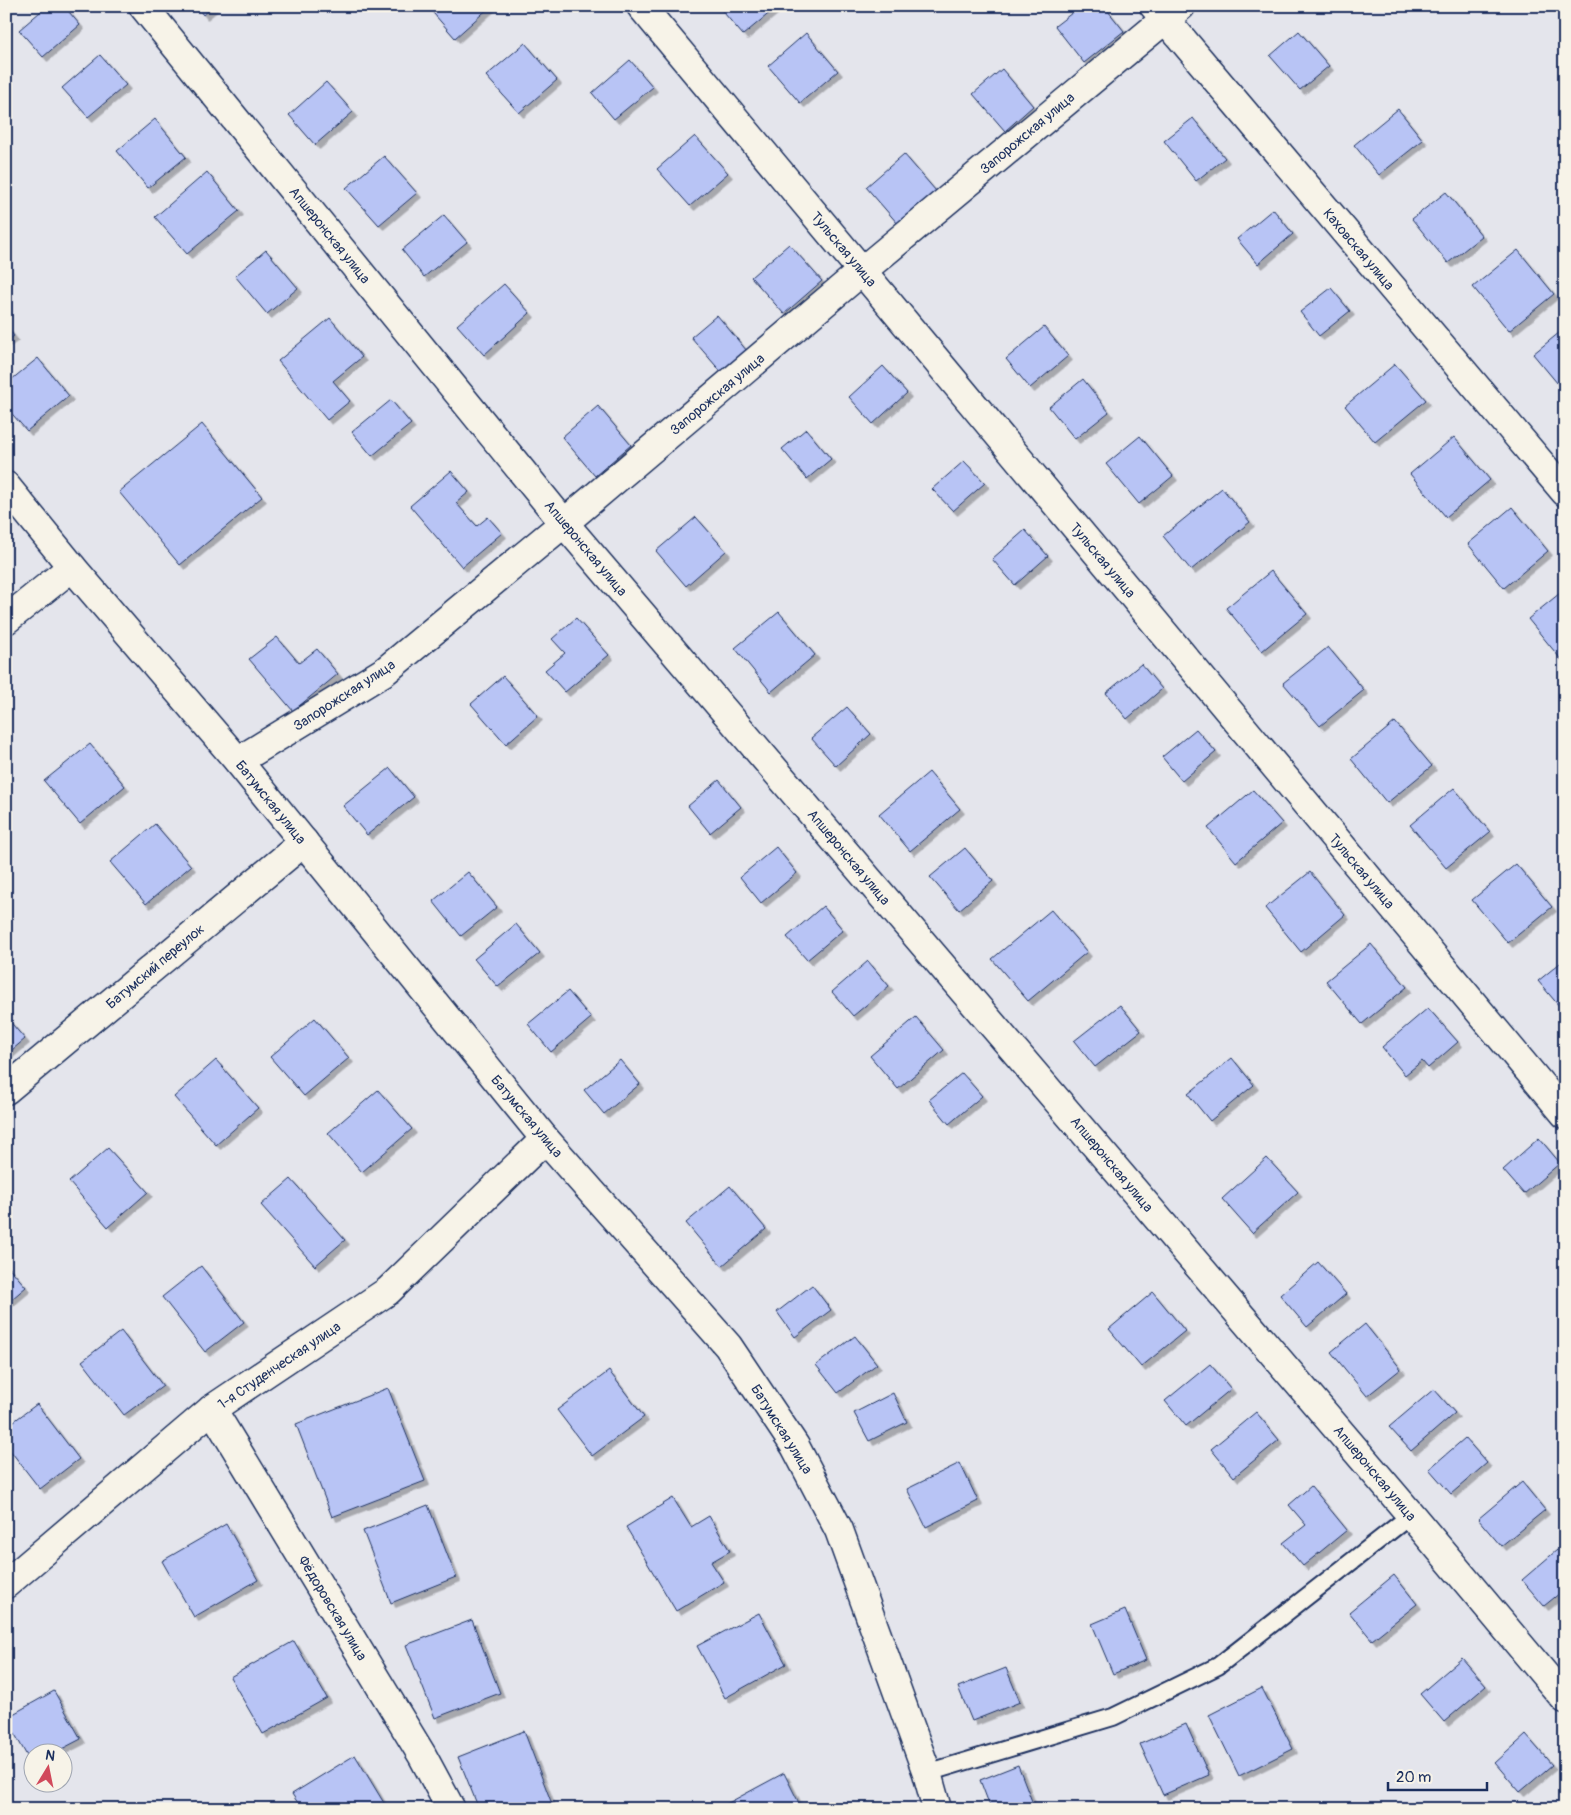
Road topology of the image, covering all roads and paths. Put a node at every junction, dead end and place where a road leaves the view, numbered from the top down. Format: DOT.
graph roads {
  1 [pos="143,6"];
  2 [pos="641,6"];
  3 [pos="1167,10"];
  4 [pos="862,271"];
  5 [pos="6,486"];
  6 [pos="1565,492"];
  7 [pos="564,523"];
  8 [pos="72,567"];
  9 [pos="6,620"];
  10 [pos="238,761"];
  11 [pos="304,842"];
  12 [pos="6,1090"];
  13 [pos="1565,1114"];
  14 [pos="545,1139"];
  15 [pos="212,1410"];
  16 [pos="1412,1515"];
  17 [pos="6,1584"];
  18 [pos="1565,1699"];
  19 [pos="927,1773"];
  20 [pos="451,1809"];
  21 [pos="937,1809"];
  1 -- 7 [label="street, Апшеронская улица"];
  2 -- 4 [label="street, Тульская улица"];
  3 -- 4 [label="street, Запорожская улица"];
  3 -- 6 [label="street, Каховская улица"];
  4 -- 7 [label="street, Запорожская улица"];
  4 -- 13 [label="street, Тульская улица"];
  5 -- 8 [label="street, Батумская улица"];
  7 -- 10 [label="street, Запорожская улица"];
  7 -- 16 [label="street, Апшеронская улица"];
  8 -- 9 [label="street"];
  8 -- 10 [label="street, Батумская улица"];
  10 -- 11 [label="street, Батумская улица"];
  11 -- 12 [label="street, Батумский переулок"];
  11 -- 14 [label="street, Батумская улица"];
  14 -- 15 [label="street, 1-я Студенческая улица"];
  14 -- 19 [label="street, Батумская улица"];
  15 -- 17 [label="street, 1-я Студенческая улица"];
  15 -- 20 [label="street, Фёдоровская улица"];
  16 -- 18 [label="street, Апшеронская улица"];
  16 -- 19 [label="lane"];
  19 -- 21 [label="street, Батумская улица"];
}
